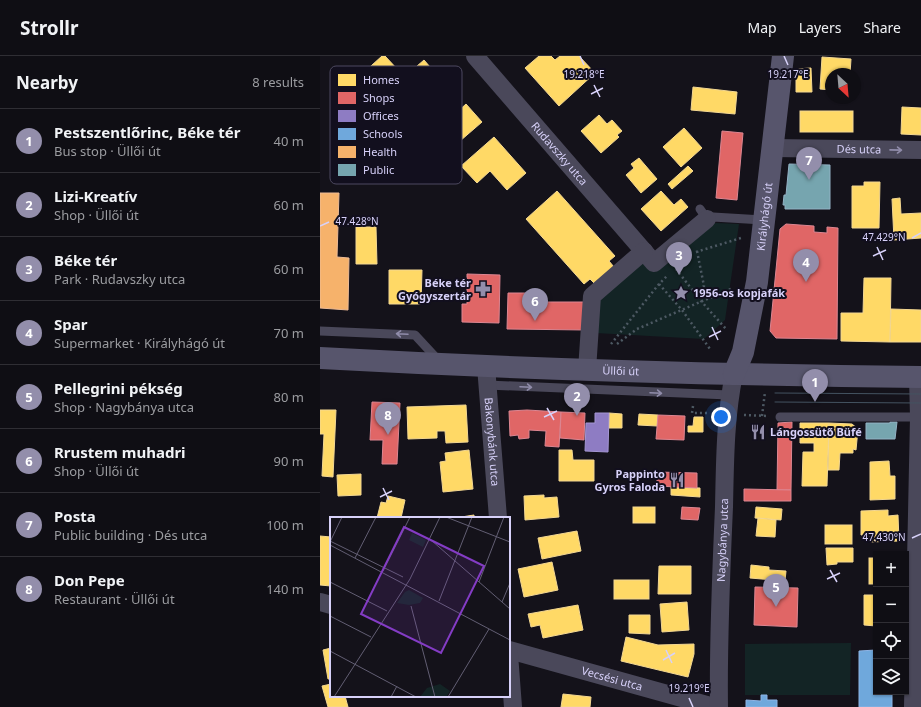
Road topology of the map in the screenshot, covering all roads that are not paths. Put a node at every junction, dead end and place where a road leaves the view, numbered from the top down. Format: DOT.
graph roads {
  1 [pos="475,56"];
  2 [pos="783,56"];
  3 [pos="773,148"];
  4 [pos="921,150"];
  5 [pos="704,214"];
  6 [pos="763,220"];
  7 [pos="644,251"];
  8 [pos="320,331"];
  9 [pos="320,358"];
  10 [pos="442,364"];
  11 [pos="588,370"];
  12 [pos="734,374"];
  13 [pos="486,375"];
  14 [pos="920,377"];
  15 [pos="729,395"];
  16 [pos="780,417"];
  17 [pos="920,417"];
  18 [pos="498,517"];
  19 [pos="320,602"];
  20 [pos="330,605"];
  21 [pos="510,650"];
  22 [pos="510,667"];
  23 [pos="513,707"];
  24 [pos="714,707"];
  25 [pos="719,707"];
  26 [pos="913,707"];
  1 -- 7 [label="street, Rudavszky utca"];
  2 -- 3 [label="main road, Királyhágó út"];
  3 -- 4 [label="street, Dés utca, one-way"];
  3 -- 6 [label="main road, Királyhágó út"];
  5 -- 6 [label="lane"];
  5 -- 7 [label="street"];
  6 -- 12 [label="main road, Királyhágó út"];
  7 -- 11 [label="street"];
  10 -- 8 [label="lane, one-way"];
  9 -- 10 [label="main road, Üllői út"];
  10 -- 13 [label="main road, Üllői út"];
  11 -- 12 [label="main road, Üllői út"];
  11 -- 13 [label="main road, Üllői út"];
  12 -- 14 [label="main road, Üllői út"];
  12 -- 15 [label="street, Nagybánya utca"];
  13 -- 15 [label="lane, one-way"];
  13 -- 18 [label="street, Bakonybánk utca"];
  14 -- 17 [label="street"];
  15 -- 25 [label="street, Nagybánya utca"];
  16 -- 17 [label="lane"];
  17 -- 26 [label="street"];
  19 -- 20 [label="street"];
  21 -- 24 [label="street, Vecsési utca"];
  22 -- 23 [label="street"];
}
